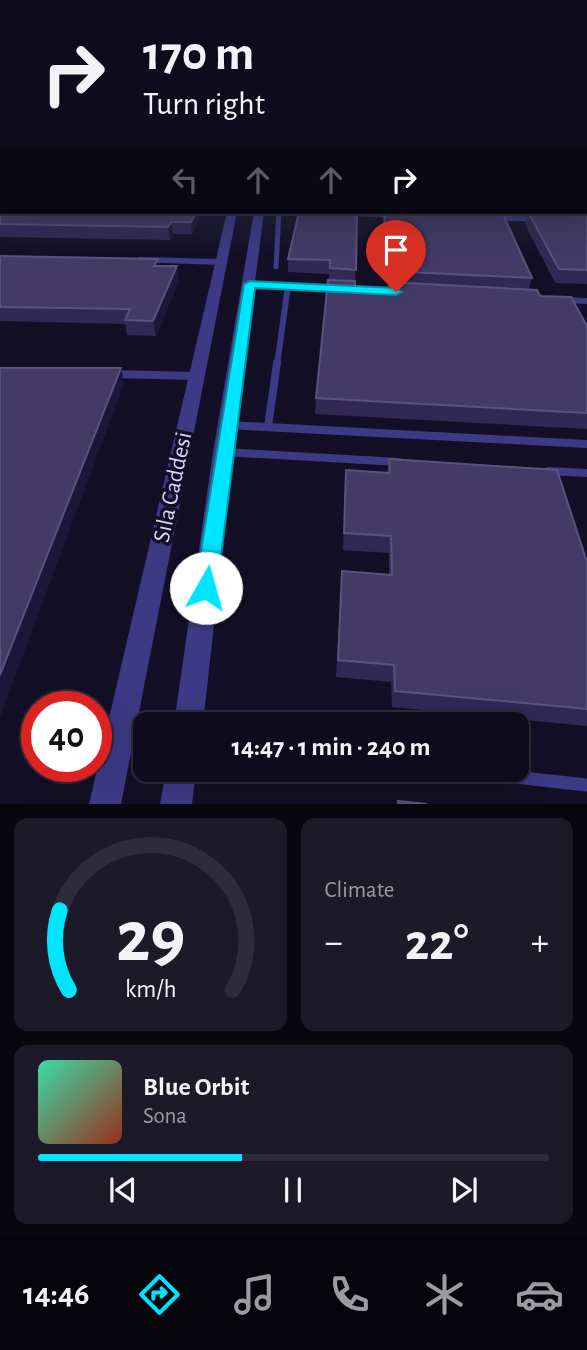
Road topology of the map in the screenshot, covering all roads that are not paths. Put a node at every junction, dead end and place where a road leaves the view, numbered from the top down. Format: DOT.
graph roads {
  1 [pos="232,214"];
  2 [pos="259,214"];
  3 [pos="279,214"];
  4 [pos="371,214"];
  5 [pos="406,215"];
  6 [pos="489,218"];
  7 [pos="545,220"];
  8 [pos="124,260"];
  9 [pos="220,262"];
  10 [pos="276,267"];
  11 [pos="250,284"];
  12 [pos="288,286"];
  13 [pos="342,289"];
  14 [pos="559,299"];
  15 [pos="587,301"];
  16 [pos="98,373"];
  17 [pos="196,376"];
  18 [pos="228,425"];
  19 [pos="268,427"];
  20 [pos="587,444"];
  21 [pos="223,452"];
  22 [pos="412,463"];
  23 [pos="533,470"];
  24 [pos="587,473"];
  25 [pos="190,712"];
  26 [pos="529,779"];
  27 [pos="179,782"];
  28 [pos="587,785"];
  29 [pos="105,804"];
  30 [pos="176,804"];
  1 -- 9 [label="street, Sıla Caddesi"];
  2 -- 11 [label="street, Sıla Caddesi"];
  3 -- 10 [label="lane"];
  4 -- 5 [label="lane"];
  6 -- 7 [label="lane"];
  8 -- 9 [label="street"];
  9 -- 17 [label="street, Sıla Caddesi"];
  11 -- 12 [label="lane"];
  11 -- 18 [label="street, Sıla Caddesi"];
  12 -- 13 [label="lane"];
  12 -- 19 [label="lane"];
  14 -- 15 [label="lane"];
  16 -- 17 [label="lane"];
  17 -- 29 [label="street, Sıla Caddesi"];
  18 -- 19 [label="lane"];
  18 -- 21 [label="street, Sıla Caddesi"];
  19 -- 20 [label="lane"];
  21 -- 22 [label="lane"];
  21 -- 25 [label="street, Sıla Caddesi"];
  23 -- 24 [label="lane"];
  26 -- 28 [label="lane"];
  27 -- 30 [label="street"];
}
